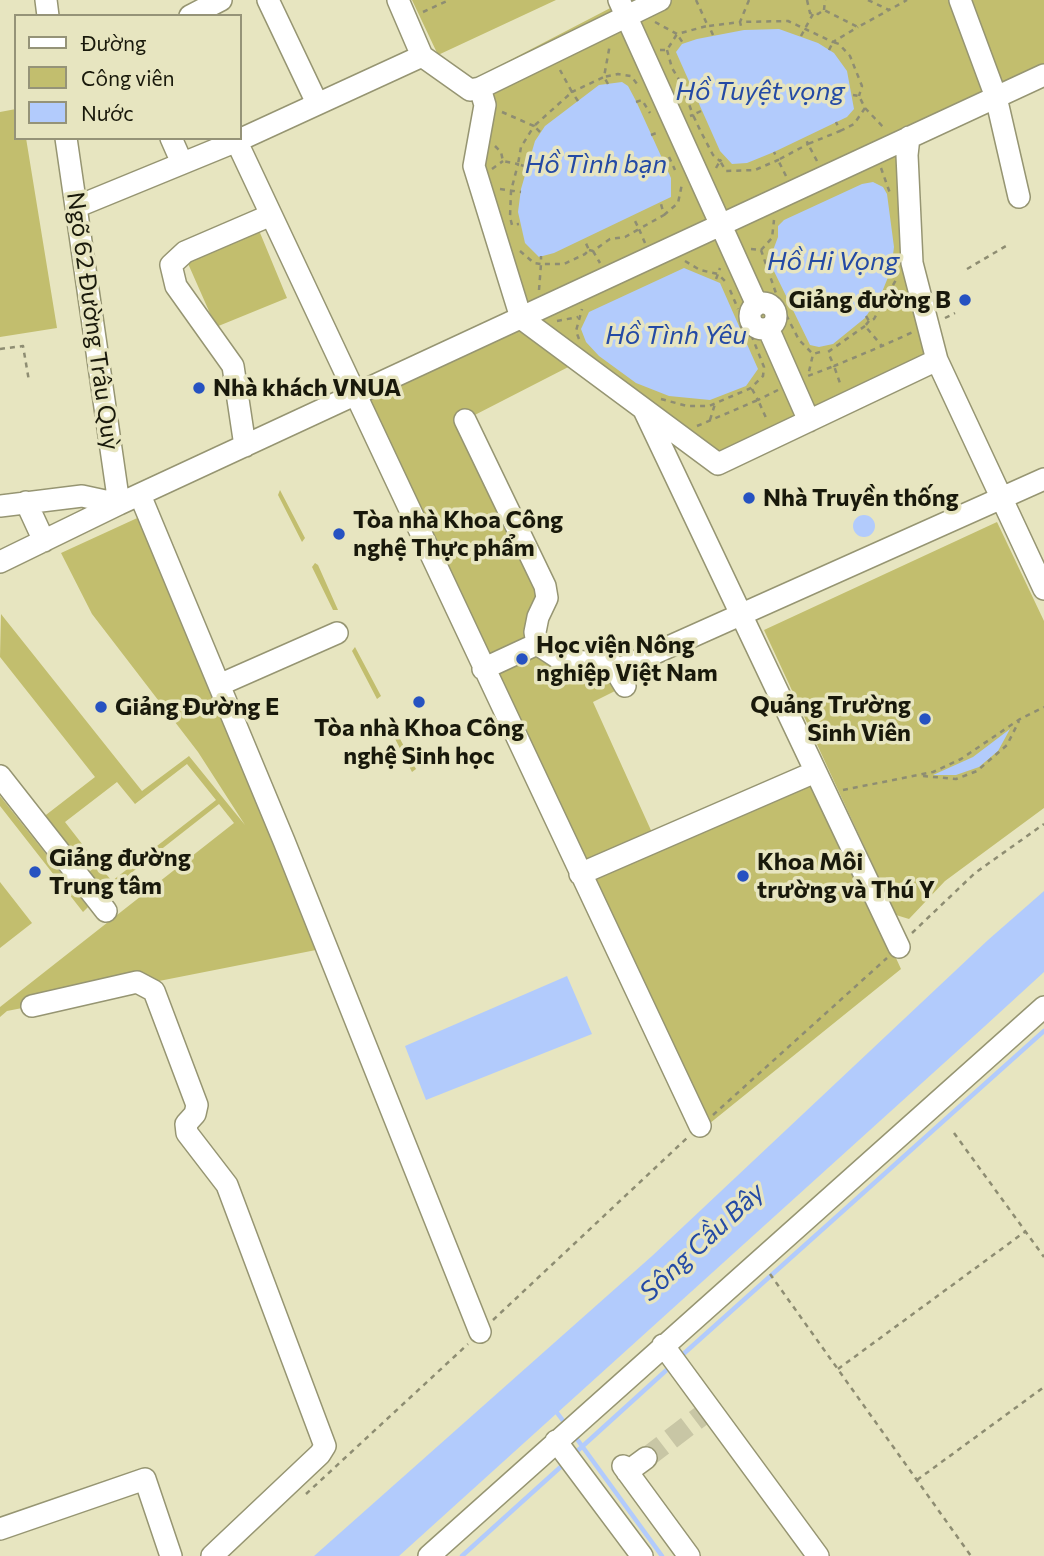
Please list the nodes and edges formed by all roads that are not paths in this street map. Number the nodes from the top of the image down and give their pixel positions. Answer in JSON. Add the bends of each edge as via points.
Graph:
{"nodes":[{"id":1,"x":221,"y":0,"type":"edge"},
{"id":2,"x":268,"y":0,"type":"edge"},
{"id":3,"x":660,"y":0,"type":"edge"},
{"id":4,"x":960,"y":0,"type":"edge"},
{"id":5,"x":407,"y":4,"type":"edge"},
{"id":6,"x":625,"y":13,"type":"edge"},
{"id":7,"x":194,"y":14,"type":"edge"},
{"id":8,"x":422,"y":56,"type":"junction"},
{"id":9,"x":1044,"y":75,"type":"edge"},
{"id":10,"x":996,"y":97,"type":"junction"},
{"id":11,"x":317,"y":103,"type":"junction"},
{"id":12,"x":491,"y":107,"type":"junction"},
{"id":13,"x":242,"y":137,"type":"edge"},
{"id":14,"x":900,"y":137,"type":"junction"},
{"id":15,"x":66,"y":140,"type":"edge"},
{"id":16,"x":172,"y":140,"type":"edge"},
{"id":17,"x":236,"y":140,"type":"edge"},
{"id":18,"x":182,"y":163,"type":"junction"},
{"id":19,"x":1019,"y":197,"type":"dead end"},
{"id":20,"x":76,"y":207,"type":"junction"},
{"id":21,"x":271,"y":215,"type":"junction"},
{"id":22,"x":721,"y":225,"type":"junction"},
{"id":23,"x":529,"y":314,"type":"junction"},
{"id":24,"x":937,"y":360,"type":"junction"},
{"id":25,"x":356,"y":396,"type":"junction"},
{"id":26,"x":644,"y":408,"type":"junction"},
{"id":27,"x":465,"y":420,"type":"dead end"},
{"id":28,"x":809,"y":421,"type":"junction"},
{"id":29,"x":245,"y":446,"type":"junction"},
{"id":30,"x":1044,"y":479,"type":"edge"},
{"id":31,"x":140,"y":495,"type":"junction"},
{"id":32,"x":1001,"y":497,"type":"junction"},
{"id":33,"x":26,"y":502,"type":"junction"},
{"id":34,"x":119,"y":504,"type":"junction"},
{"id":35,"x":0,"y":506,"type":"edge"},
{"id":36,"x":44,"y":541,"type":"junction"},
{"id":37,"x":0,"y":562,"type":"edge"},
{"id":38,"x":1044,"y":589,"type":"edge"},
{"id":39,"x":741,"y":614,"type":"junction"},
{"id":40,"x":337,"y":633,"type":"dead end"},
{"id":41,"x":537,"y":645,"type":"junction"},
{"id":42,"x":483,"y":669,"type":"junction"},
{"id":43,"x":219,"y":685,"type":"junction"},
{"id":44,"x":816,"y":772,"type":"junction"},
{"id":45,"x":0,"y":776,"type":"edge"},
{"id":46,"x":580,"y":874,"type":"junction"},
{"id":47,"x":106,"y":911,"type":"dead end"},
{"id":48,"x":899,"y":947,"type":"road end"},
{"id":49,"x":32,"y":1006,"type":"dead end"},
{"id":50,"x":1044,"y":1007,"type":"edge"},
{"id":51,"x":700,"y":1126,"type":"road end"},
{"id":52,"x":480,"y":1332,"type":"road end"},
{"id":53,"x":666,"y":1349,"type":"junction"},
{"id":54,"x":559,"y":1444,"type":"junction"},
{"id":55,"x":646,"y":1458,"type":"tunnel mouth"},
{"id":56,"x":0,"y":1529,"type":"edge"},
{"id":57,"x":171,"y":1556,"type":"edge"},
{"id":58,"x":212,"y":1556,"type":"edge"},
{"id":59,"x":429,"y":1556,"type":"edge"},
{"id":60,"x":642,"y":1556,"type":"edge"},
{"id":61,"x":689,"y":1556,"type":"edge"},
{"id":62,"x":818,"y":1556,"type":"edge"}],
"edges":[{"from":1,"to":7,"type":"street"},
{"from":2,"to":11,"type":"street"},
{"from":3,"to":6,"type":"street"},
{"from":4,"to":10,"type":"street"},
{"from":5,"to":8,"type":"street"},
{"from":6,"to":12,"type":"street","via":[[551,53]]},
{"from":6,"to":22,"type":"street"},
{"from":8,"to":11,"type":"street"},
{"from":8,"to":12,"type":"street"},
{"from":9,"to":10,"type":"street"},
{"from":10,"to":14,"type":"street"},
{"from":10,"to":19,"type":"street"},
{"from":11,"to":13,"type":"street"},
{"from":12,"to":23,"type":"street","via":[[474,166]]},
{"from":14,"to":22,"type":"street"},
{"from":14,"to":24,"type":"street","via":[[907,155],[912,264]]},
{"from":15,"to":20,"type":"street","name":"Ngõ 62 Đường Trâu Quỳ"},
{"from":16,"to":18,"type":"street"},
{"from":17,"to":18,"type":"street"},
{"from":17,"to":21,"type":"street"},
{"from":18,"to":20,"type":"street"},
{"from":20,"to":34,"type":"street","name":"Ngõ 62 Đường Trâu Quỳ"},
{"from":21,"to":25,"type":"street"},
{"from":21,"to":29,"type":"street","via":[[185,251],[171,265],[176,286],[233,366]]},
{"from":22,"to":23,"type":"street"},
{"from":22,"to":28,"type":"street","via":[[757,305],[750,312],[751,322],[768,328]]},
{"from":23,"to":25,"type":"street"},
{"from":23,"to":26,"type":"street"},
{"from":24,"to":28,"type":"street"},
{"from":24,"to":32,"type":"street"},
{"from":25,"to":29,"type":"street"},
{"from":25,"to":42,"type":"street"},
{"from":26,"to":28,"type":"street","via":[[718,464]]},
{"from":26,"to":39,"type":"street"},
{"from":27,"to":41,"type":"street","via":[[545,586],[547,598],[538,617]]},
{"from":29,"to":31,"type":"street"},
{"from":30,"to":32,"type":"street"},
{"from":31,"to":34,"type":"street"},
{"from":31,"to":43,"type":"street"},
{"from":32,"to":38,"type":"street"},
{"from":32,"to":39,"type":"street"},
{"from":33,"to":34,"type":"street","via":[[82,496]]},
{"from":33,"to":35,"type":"street"},
{"from":33,"to":36,"type":"street"},
{"from":34,"to":36,"type":"street"},
{"from":36,"to":37,"type":"street"},
{"from":39,"to":41,"type":"street","via":[[621,678],[611,663],[563,661]]},
{"from":39,"to":44,"type":"street"},
{"from":40,"to":43,"type":"street"},
{"from":41,"to":42,"type":"street"},
{"from":42,"to":46,"type":"street"},
{"from":43,"to":52,"type":"street"},
{"from":44,"to":46,"type":"street"},
{"from":44,"to":48,"type":"street"},
{"from":45,"to":47,"type":"street"},
{"from":46,"to":51,"type":"street"},
{"from":49,"to":58,"type":"street","via":[[137,982],[154,991],[197,1105],[186,1124],[187,1133],[227,1185],[325,1446]]},
{"from":50,"to":53,"type":"street"},
{"from":53,"to":54,"type":"street","via":[[592,1409]]},
{"from":53,"to":62,"type":"street"},
{"from":54,"to":59,"type":"street"},
{"from":54,"to":60,"type":"street"},
{"from":55,"to":61,"type":"street","via":[[625,1469]]},
{"from":56,"to":57,"type":"street","via":[[145,1479]]}]}
